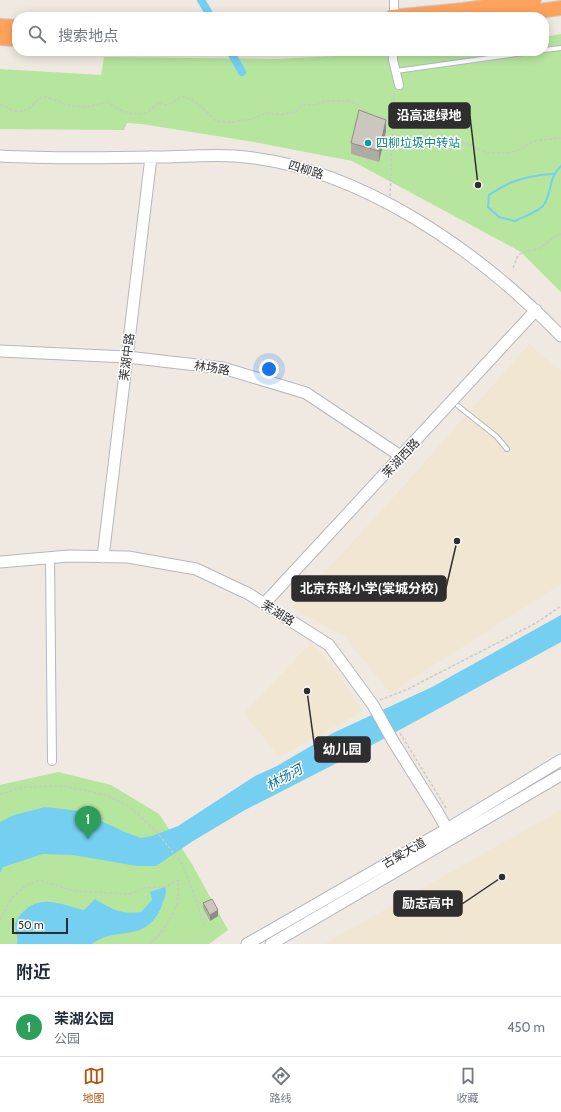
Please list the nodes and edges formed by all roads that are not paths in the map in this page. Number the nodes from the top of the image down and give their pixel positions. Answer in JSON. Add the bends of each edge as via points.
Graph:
{"nodes":[{"id":1,"x":394,"y":0,"type":"edge"},
{"id":2,"x":534,"y":0,"type":"edge"},
{"id":3,"x":561,"y":8,"type":"edge"},
{"id":4,"x":393,"y":12,"type":"edge"},
{"id":5,"x":443,"y":12,"type":"edge"},
{"id":6,"x":533,"y":12,"type":"edge"},
{"id":7,"x":0,"y":26,"type":"edge"},
{"id":8,"x":12,"y":27,"type":"edge"},
{"id":9,"x":0,"y":38,"type":"edge"},
{"id":10,"x":12,"y":39,"type":"edge"},
{"id":11,"x":561,"y":48,"type":"edge"},
{"id":12,"x":549,"y":49,"type":"edge"},
{"id":13,"x":393,"y":56,"type":"edge"},
{"id":14,"x":504,"y":56,"type":"edge"},
{"id":15,"x":394,"y":72,"type":"road end"},
{"id":16,"x":399,"y":85,"type":"dead end"},
{"id":17,"x":0,"y":156,"type":"edge"},
{"id":18,"x":151,"y":157,"type":"junction"},
{"id":19,"x":536,"y":310,"type":"junction"},
{"id":20,"x":561,"y":336,"type":"edge"},
{"id":21,"x":0,"y":351,"type":"edge"},
{"id":22,"x":127,"y":357,"type":"junction"},
{"id":23,"x":458,"y":406,"type":"dead end"},
{"id":24,"x":507,"y":449,"type":"dead end"},
{"id":25,"x":402,"y":456,"type":"junction"},
{"id":26,"x":50,"y":557,"type":"junction"},
{"id":27,"x":104,"y":557,"type":"junction"},
{"id":28,"x":0,"y":562,"type":"edge"},
{"id":29,"x":264,"y":604,"type":"junction"},
{"id":30,"x":561,"y":760,"type":"edge"},
{"id":31,"x":52,"y":762,"type":"dead end"},
{"id":32,"x":561,"y":775,"type":"edge"},
{"id":33,"x":450,"y":834,"type":"junction"},
{"id":34,"x":247,"y":944,"type":"edge"},
{"id":35,"x":271,"y":944,"type":"edge"}],
"edges":[{"from":1,"to":4,"type":"street"},
{"from":2,"to":5,"type":"highway"},
{"from":3,"to":6,"type":"highway"},
{"from":7,"to":8,"type":"highway"},
{"from":9,"to":10,"type":"highway"},
{"from":11,"to":12,"type":"lane"},
{"from":13,"to":16,"type":"street"},
{"from":14,"to":15,"type":"lane"},
{"from":17,"to":18,"type":"street","name":"四柳路"},
{"from":18,"to":19,"type":"street","name":"四柳路","via":[[234,156],[278,162],[335,178],[389,204],[456,245]]},
{"from":18,"to":22,"type":"street","name":"茉湖中路"},
{"from":19,"to":20,"type":"street","name":"四柳路"},
{"from":19,"to":25,"type":"street","name":"茉湖西路"},
{"from":21,"to":22,"type":"street","name":"林场路"},
{"from":22,"to":25,"type":"street","name":"林场路","via":[[224,368],[306,393]]},
{"from":22,"to":27,"type":"street","name":"茉湖中路"},
{"from":23,"to":24,"type":"lane","via":[[496,436]]},
{"from":25,"to":29,"type":"street","name":"茉湖西路"},
{"from":26,"to":27,"type":"street","name":"茉湖路"},
{"from":26,"to":28,"type":"street","name":"茉湖路"},
{"from":26,"to":31,"type":"street"},
{"from":27,"to":29,"type":"street","name":"茉湖路","via":[[128,557],[196,569],[249,594]]},
{"from":29,"to":33,"type":"street","name":"茉湖路","via":[[329,645],[376,703],[393,741]]},
{"from":30,"to":33,"type":"street","name":"古棠大道"},
{"from":32,"to":33,"type":"street","name":"古棠大道"},
{"from":33,"to":34,"type":"street","name":"古棠大道"},
{"from":33,"to":35,"type":"street","name":"古棠大道"}]}
